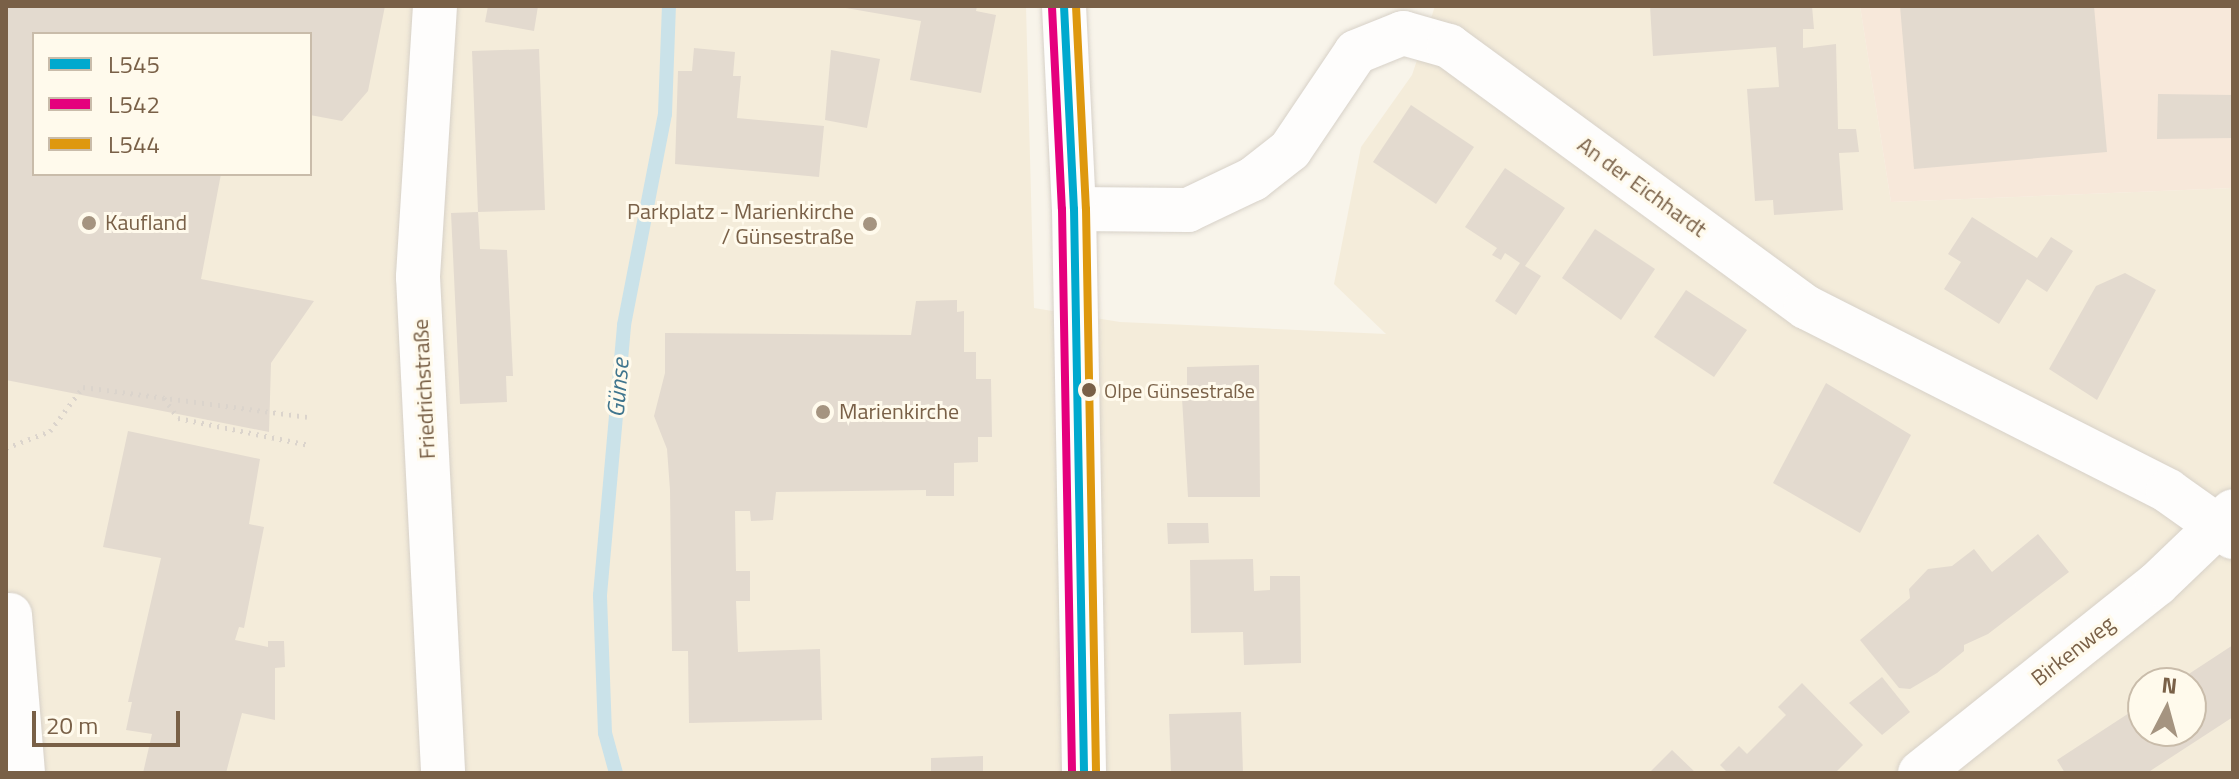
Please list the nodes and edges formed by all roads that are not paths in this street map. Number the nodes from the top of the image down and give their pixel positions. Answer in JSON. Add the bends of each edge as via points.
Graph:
{"nodes":[{"id":1,"x":435,"y":6,"type":"edge"},
{"id":2,"x":1064,"y":6,"type":"edge"},
{"id":3,"x":1074,"y":209,"type":"junction"},
{"id":4,"x":2229,"y":525,"type":"edge"},
{"id":5,"x":10,"y":615,"type":"dead end"},
{"id":6,"x":23,"y":773,"type":"edge"},
{"id":7,"x":443,"y":773,"type":"edge"},
{"id":8,"x":1084,"y":773,"type":"edge"},
{"id":9,"x":1920,"y":773,"type":"edge"}],
"edges":[{"from":1,"to":7,"type":"street","name":"Friedrichstraße","via":[[418,277]]},
{"from":2,"to":3,"type":"street"},
{"from":3,"to":4,"type":"street","name":"An der Eichhardt","via":[[1188,210],[1253,179],[1290,150],[1356,52],[1403,33],[1414,36],[1449,46],[1806,307]]},
{"from":3,"to":8,"type":"street"},
{"from":4,"to":9,"type":"street","name":"Birkenweg"},
{"from":5,"to":6,"type":"street"}]}
